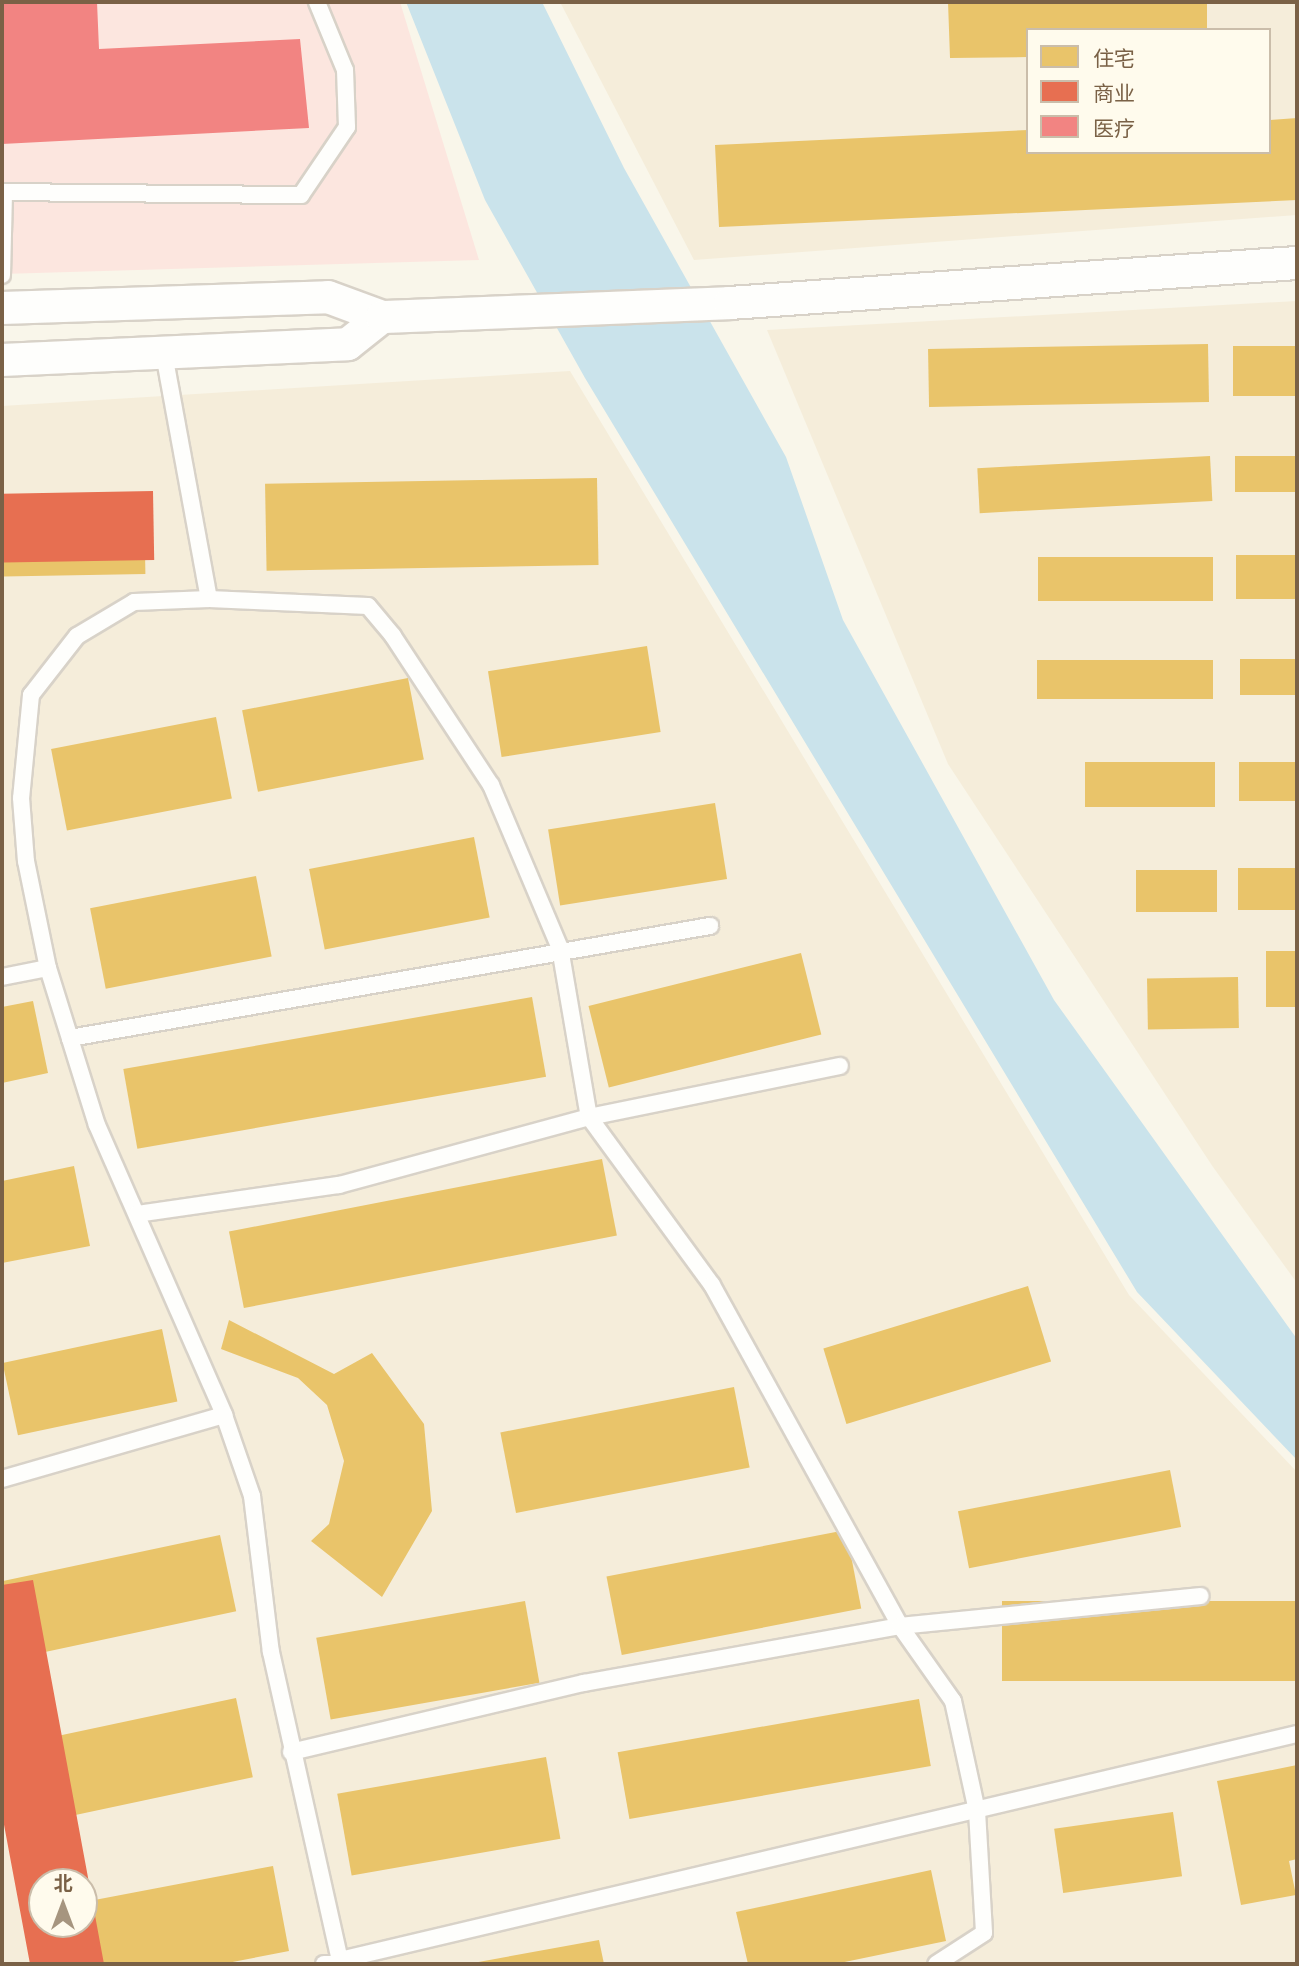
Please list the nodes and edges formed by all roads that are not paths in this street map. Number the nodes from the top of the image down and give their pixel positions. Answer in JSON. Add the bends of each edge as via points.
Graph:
{"nodes":[{"id":1,"x":317,"y":2,"type":"edge"},
{"id":2,"x":3,"y":192,"type":"edge"},
{"id":3,"x":1297,"y":263,"type":"edge"},
{"id":4,"x":2,"y":275,"type":"edge"},
{"id":5,"x":2,"y":308,"type":"edge"},
{"id":6,"x":382,"y":317,"type":"junction"},
{"id":7,"x":164,"y":354,"type":"junction"},
{"id":8,"x":2,"y":360,"type":"edge"},
{"id":9,"x":209,"y":599,"type":"junction"},
{"id":10,"x":710,"y":926,"type":"dead end"},
{"id":11,"x":560,"y":948,"type":"junction"},
{"id":12,"x":48,"y":968,"type":"junction"},
{"id":13,"x":2,"y":977,"type":"edge"},
{"id":14,"x":70,"y":1038,"type":"junction"},
{"id":15,"x":840,"y":1066,"type":"dead end"},
{"id":16,"x":589,"y":1117,"type":"junction"},
{"id":17,"x":137,"y":1214,"type":"junction"},
{"id":18,"x":225,"y":1415,"type":"junction"},
{"id":19,"x":2,"y":1479,"type":"edge"},
{"id":20,"x":1201,"y":1596,"type":"dead end"},
{"id":21,"x":900,"y":1626,"type":"junction"},
{"id":22,"x":1297,"y":1734,"type":"edge"},
{"id":23,"x":291,"y":1752,"type":"junction"},
{"id":24,"x":977,"y":1811,"type":"junction"},
{"id":25,"x":336,"y":1963,"type":"edge"},
{"id":26,"x":936,"y":1964,"type":"edge"}],
"edges":[{"from":1,"to":2,"type":"lane","via":[[345,70],[347,127],[301,195]]},
{"from":2,"to":4,"type":"lane"},
{"from":3,"to":6,"type":"street","via":[[579,312]]},
{"from":5,"to":6,"type":"street","via":[[328,297]]},
{"from":6,"to":7,"type":"street","via":[[348,344]]},
{"from":7,"to":8,"type":"street"},
{"from":7,"to":9,"type":"lane"},
{"from":9,"to":11,"type":"lane","via":[[368,606],[491,785]]},
{"from":9,"to":12,"type":"lane","via":[[134,602],[77,636],[31,695],[21,798],[26,861]]},
{"from":10,"to":11,"type":"lane"},
{"from":11,"to":14,"type":"lane"},
{"from":11,"to":16,"type":"lane"},
{"from":12,"to":13,"type":"lane"},
{"from":12,"to":14,"type":"lane"},
{"from":14,"to":17,"type":"lane","via":[[97,1125]]},
{"from":15,"to":16,"type":"lane"},
{"from":16,"to":17,"type":"lane","via":[[339,1185]]},
{"from":16,"to":21,"type":"lane","via":[[712,1285]]},
{"from":17,"to":18,"type":"lane"},
{"from":18,"to":19,"type":"lane"},
{"from":18,"to":23,"type":"lane","via":[[251,1496]]},
{"from":20,"to":21,"type":"lane"},
{"from":21,"to":23,"type":"lane","via":[[584,1683]]},
{"from":21,"to":24,"type":"lane","via":[[953,1701]]},
{"from":22,"to":24,"type":"lane"},
{"from":23,"to":25,"type":"lane"},
{"from":24,"to":25,"type":"lane"},
{"from":24,"to":26,"type":"lane","via":[[984,1933]]}]}
